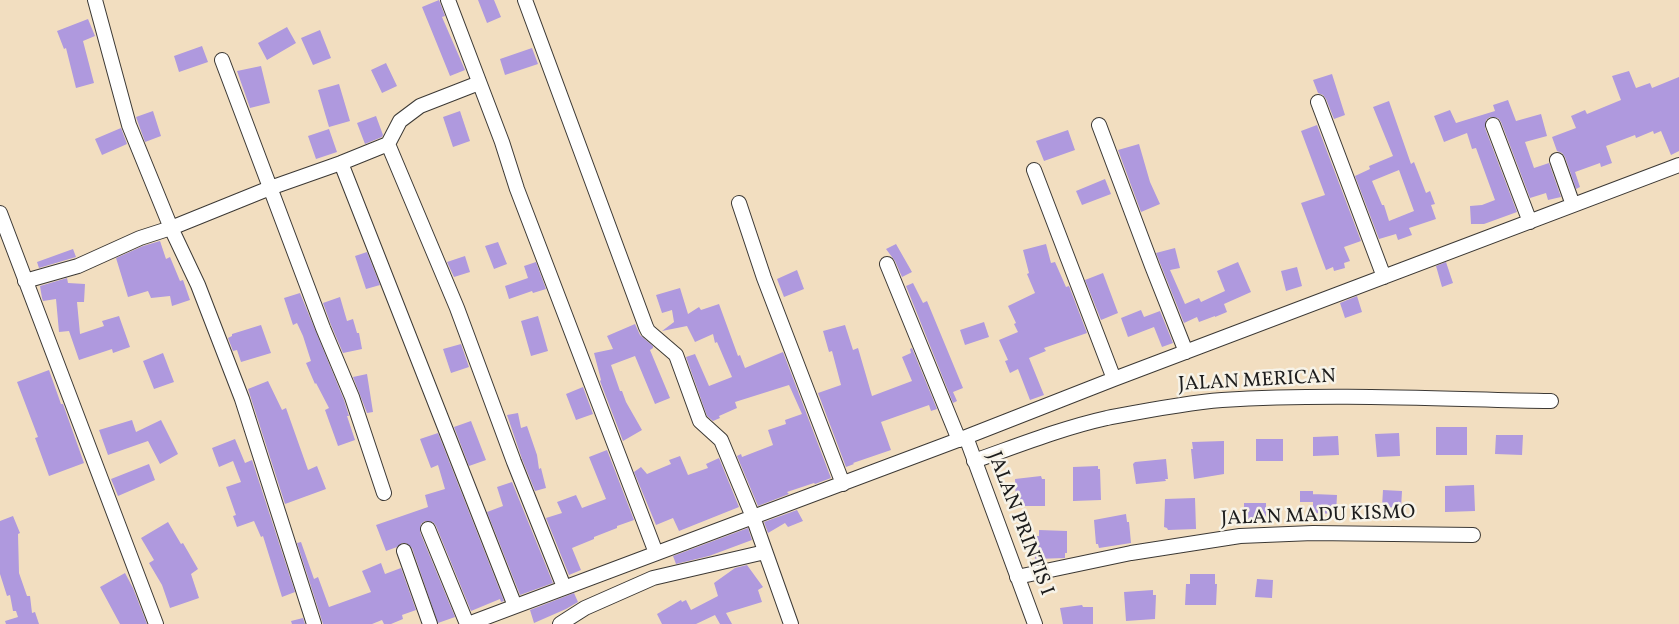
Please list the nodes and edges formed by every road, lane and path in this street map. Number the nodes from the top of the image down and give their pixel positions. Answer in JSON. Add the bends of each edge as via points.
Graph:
{"nodes":[{"id":1,"x":95,"y":0,"type":"edge"},
{"id":2,"x":448,"y":0,"type":"edge"},
{"id":3,"x":525,"y":0,"type":"edge"},
{"id":4,"x":222,"y":60,"type":"dead end"},
{"id":5,"x":479,"y":82,"type":"junction"},
{"id":6,"x":1318,"y":102,"type":"dead end"},
{"id":7,"x":1099,"y":125,"type":"dead end"},
{"id":8,"x":1493,"y":125,"type":"dead end"},
{"id":9,"x":388,"y":144,"type":"junction"},
{"id":10,"x":1557,"y":160,"type":"dead end"},
{"id":11,"x":341,"y":163,"type":"junction"},
{"id":12,"x":1679,"y":166,"type":"edge"},
{"id":13,"x":1034,"y":170,"type":"dead end"},
{"id":14,"x":270,"y":188,"type":"junction"},
{"id":15,"x":739,"y":203,"type":"dead end"},
{"id":16,"x":1574,"y":205,"type":"junction"},
{"id":17,"x":0,"y":213,"type":"edge"},
{"id":18,"x":1530,"y":222,"type":"junction"},
{"id":19,"x":171,"y":228,"type":"junction"},
{"id":20,"x":887,"y":264,"type":"dead end"},
{"id":21,"x":1384,"y":277,"type":"junction"},
{"id":22,"x":25,"y":282,"type":"junction"},
{"id":23,"x":1186,"y":352,"type":"junction"},
{"id":24,"x":1114,"y":379,"type":"junction"},
{"id":25,"x":1550,"y":401,"type":"dead end"},
{"id":26,"x":962,"y":439,"type":"junction"},
{"id":27,"x":974,"y":461,"type":"junction"},
{"id":28,"x":843,"y":484,"type":"junction"},
{"id":29,"x":384,"y":492,"type":"dead end"},
{"id":30,"x":753,"y":517,"type":"junction"},
{"id":31,"x":428,"y":529,"type":"dead end"},
{"id":32,"x":1473,"y":534,"type":"dead end"},
{"id":33,"x":404,"y":550,"type":"dead end"},
{"id":34,"x":765,"y":552,"type":"junction"},
{"id":35,"x":656,"y":554,"type":"junction"},
{"id":36,"x":1017,"y":576,"type":"junction"},
{"id":37,"x":564,"y":587,"type":"junction"},
{"id":38,"x":515,"y":606,"type":"junction"},
{"id":39,"x":156,"y":624,"type":"edge"},
{"id":40,"x":314,"y":624,"type":"edge"},
{"id":41,"x":430,"y":624,"type":"edge"},
{"id":42,"x":467,"y":624,"type":"edge"},
{"id":43,"x":560,"y":624,"type":"edge"},
{"id":44,"x":791,"y":624,"type":"edge"},
{"id":45,"x":1035,"y":624,"type":"edge"}],
"edges":[{"from":1,"to":19,"type":"street","via":[[129,125]]},
{"from":2,"to":5,"type":"street"},
{"from":3,"to":30,"type":"street","via":[[647,329],[676,355],[699,418],[720,438]]},
{"from":4,"to":14,"type":"street"},
{"from":5,"to":9,"type":"street","via":[[420,106],[400,121]]},
{"from":5,"to":35,"type":"street"},
{"from":6,"to":21,"type":"street"},
{"from":7,"to":23,"type":"street"},
{"from":8,"to":18,"type":"street"},
{"from":9,"to":11,"type":"street"},
{"from":9,"to":37,"type":"street","via":[[457,308]]},
{"from":10,"to":16,"type":"street"},
{"from":11,"to":14,"type":"street"},
{"from":11,"to":38,"type":"street"},
{"from":12,"to":16,"type":"street"},
{"from":13,"to":24,"type":"street"},
{"from":14,"to":19,"type":"street"},
{"from":14,"to":29,"type":"street","via":[[352,398]]},
{"from":15,"to":28,"type":"street","via":[[764,278]]},
{"from":16,"to":18,"type":"street"},
{"from":17,"to":22,"type":"street"},
{"from":18,"to":21,"type":"street"},
{"from":19,"to":22,"type":"street","via":[[78,266]]},
{"from":19,"to":40,"type":"street","via":[[198,285],[242,399]]},
{"from":20,"to":26,"type":"street","name":"JALAN PRINTIS I"},
{"from":21,"to":23,"type":"street"},
{"from":22,"to":39,"type":"street"},
{"from":23,"to":24,"type":"street"},
{"from":24,"to":26,"type":"street"},
{"from":25,"to":27,"type":"street","name":"JALAN MERICAN","via":[[1322,397],[1221,400],[1104,419]]},
{"from":26,"to":27,"type":"street","name":"JALAN PRINTIS I"},
{"from":26,"to":28,"type":"street"},
{"from":27,"to":36,"type":"street","name":"JALAN PRINTIS I"},
{"from":28,"to":30,"type":"street"},
{"from":30,"to":34,"type":"street"},
{"from":30,"to":35,"type":"street"},
{"from":31,"to":42,"type":"street"},
{"from":32,"to":36,"type":"street","name":"JALAN MADU KISMO","via":[[1240,536]]},
{"from":33,"to":41,"type":"street"},
{"from":34,"to":43,"type":"street","via":[[653,578],[584,608]]},
{"from":34,"to":44,"type":"street"},
{"from":35,"to":37,"type":"street"},
{"from":36,"to":45,"type":"street","name":"JALAN PRINTIS I"},
{"from":37,"to":38,"type":"street"},
{"from":38,"to":42,"type":"street"}]}
